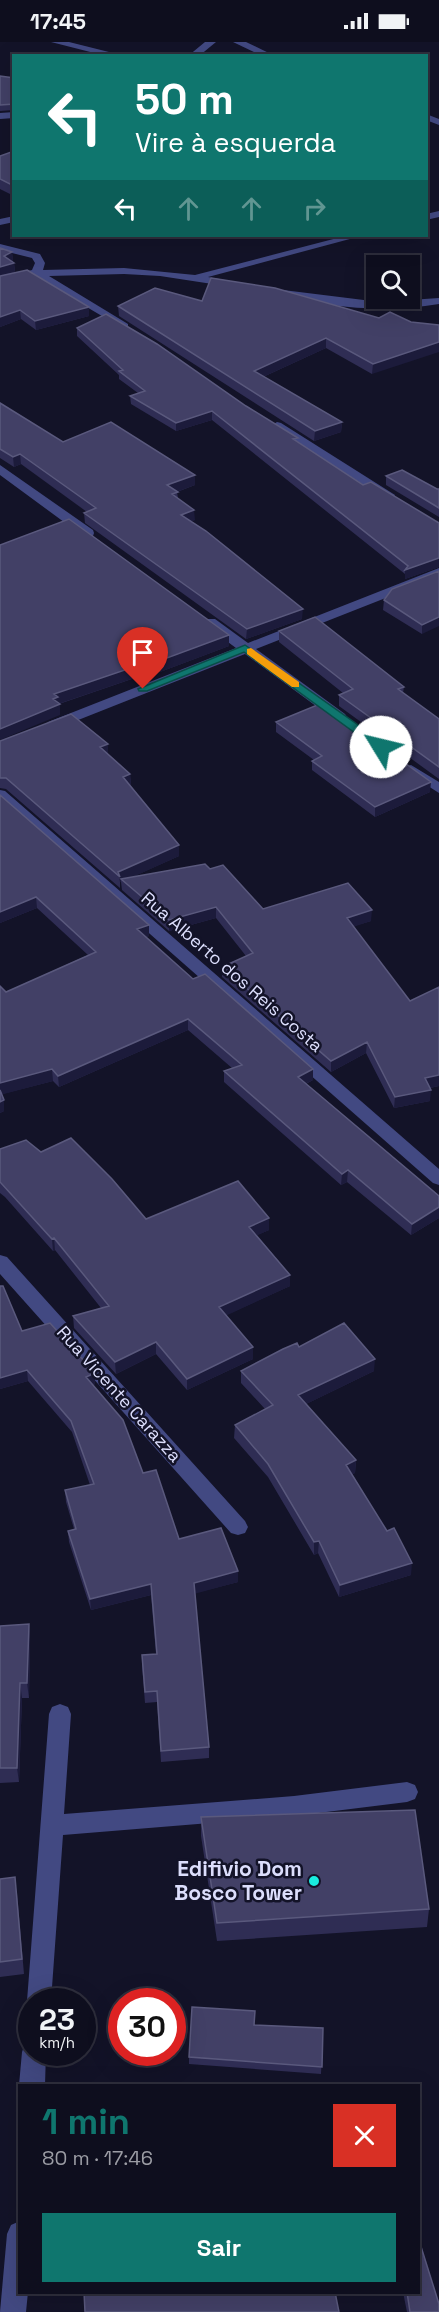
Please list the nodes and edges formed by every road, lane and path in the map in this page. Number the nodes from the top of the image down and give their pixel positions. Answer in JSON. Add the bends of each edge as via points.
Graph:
{"nodes":[{"id":1,"x":56,"y":42,"type":"edge"},
{"id":2,"x":211,"y":42,"type":"edge"},
{"id":3,"x":238,"y":42,"type":"edge"},
{"id":4,"x":112,"y":54,"type":"edge"},
{"id":5,"x":195,"y":54,"type":"edge"},
{"id":6,"x":267,"y":54,"type":"edge"},
{"id":7,"x":352,"y":237,"type":"edge"},
{"id":8,"x":0,"y":247,"type":"edge"},
{"id":9,"x":36,"y":273,"type":"junction"},
{"id":10,"x":193,"y":278,"type":"junction"},
{"id":11,"x":0,"y":281,"type":"edge"},
{"id":12,"x":239,"y":286,"type":"edge"},
{"id":13,"x":274,"y":291,"type":"edge"},
{"id":14,"x":439,"y":301,"type":"edge"},
{"id":15,"x":133,"y":331,"type":"edge"},
{"id":16,"x":271,"y":422,"type":"edge"},
{"id":17,"x":0,"y":469,"type":"edge"},
{"id":18,"x":399,"y":502,"type":"edge"},
{"id":19,"x":104,"y":544,"type":"edge"},
{"id":20,"x":439,"y":572,"type":"edge"},
{"id":21,"x":198,"y":613,"type":"edge"},
{"id":22,"x":245,"y":648,"type":"junction"},
{"id":23,"x":352,"y":725,"type":"edge"},
{"id":24,"x":43,"y":729,"type":"edge"},
{"id":25,"x":400,"y":761,"type":"edge"},
{"id":26,"x":439,"y":789,"type":"edge"},
{"id":27,"x":0,"y":794,"type":"edge"},
{"id":28,"x":439,"y":1179,"type":"edge"},
{"id":29,"x":0,"y":1262,"type":"edge"},
{"id":30,"x":238,"y":1527,"type":"dead end"},
{"id":31,"x":60,"y":1714,"type":"dead end"},
{"id":32,"x":407,"y":1792,"type":"dead end"},
{"id":33,"x":53,"y":1825,"type":"junction"},
{"id":34,"x":40,"y":1988,"type":"edge"},
{"id":35,"x":33,"y":2066,"type":"edge"},
{"id":36,"x":32,"y":2084,"type":"edge"},
{"id":37,"x":18,"y":2256,"type":"edge"},
{"id":38,"x":13,"y":2312,"type":"edge"}],
"edges":[{"from":1,"to":4,"type":"street"},
{"from":2,"to":5,"type":"street"},
{"from":3,"to":6,"type":"street"},
{"from":7,"to":10,"type":"street"},
{"from":8,"to":9,"type":"street","via":[[36,256]]},
{"from":9,"to":10,"type":"street","via":[[124,271]]},
{"from":9,"to":11,"type":"street"},
{"from":9,"to":15,"type":"street"},
{"from":10,"to":12,"type":"street"},
{"from":13,"to":14,"type":"street","via":[[370,305]]},
{"from":16,"to":18,"type":"street"},
{"from":17,"to":19,"type":"street"},
{"from":20,"to":22,"type":"street"},
{"from":21,"to":22,"type":"street"},
{"from":22,"to":23,"type":"street"},
{"from":22,"to":24,"type":"street"},
{"from":25,"to":26,"type":"street"},
{"from":27,"to":28,"type":"street","name":"Rua Alberto dos Reis Costa"},
{"from":29,"to":30,"type":"street","name":"Rua Vicente Carazza"},
{"from":31,"to":33,"type":"street"},
{"from":32,"to":33,"type":"street","via":[[294,1806]]},
{"from":33,"to":34,"type":"street"},
{"from":35,"to":36,"type":"street"},
{"from":37,"to":38,"type":"street"}]}
